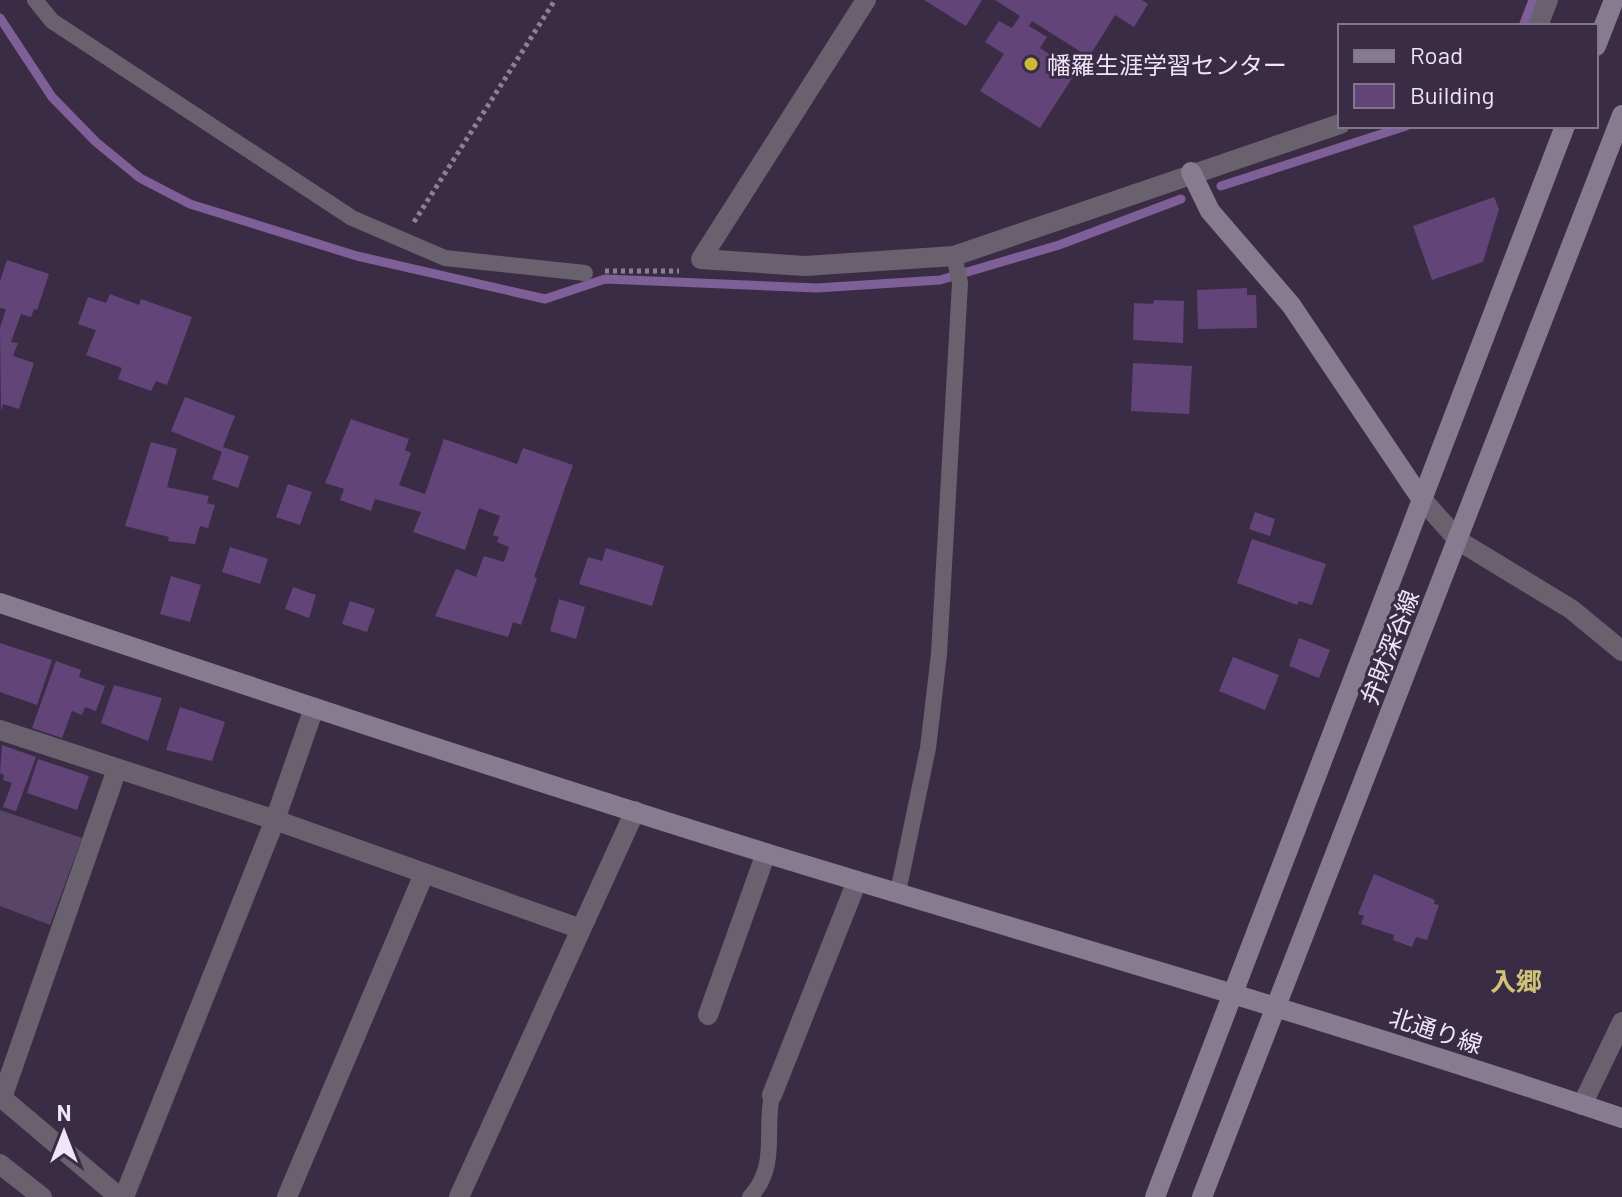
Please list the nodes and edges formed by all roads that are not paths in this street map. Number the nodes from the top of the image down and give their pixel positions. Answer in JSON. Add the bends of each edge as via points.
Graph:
{"nodes":[{"id":1,"x":35,"y":0,"type":"edge"},
{"id":2,"x":866,"y":0,"type":"edge"},
{"id":3,"x":1548,"y":0,"type":"edge"},
{"id":4,"x":1614,"y":0,"type":"edge"},
{"id":5,"x":1539,"y":24,"type":"edge"},
{"id":6,"x":1598,"y":41,"type":"edge"},
{"id":7,"x":1622,"y":115,"type":"edge"},
{"id":8,"x":1338,"y":125,"type":"edge"},
{"id":9,"x":1564,"y":128,"type":"edge"},
{"id":10,"x":1191,"y":172,"type":"junction"},
{"id":11,"x":957,"y":269,"type":"junction"},
{"id":12,"x":585,"y":273,"type":"road end"},
{"id":13,"x":1420,"y":497,"type":"junction"},
{"id":14,"x":1459,"y":541,"type":"junction"},
{"id":15,"x":0,"y":603,"type":"edge"},
{"id":16,"x":1622,"y":651,"type":"edge"},
{"id":17,"x":314,"y":708,"type":"junction"},
{"id":18,"x":0,"y":730,"type":"edge"},
{"id":19,"x":117,"y":769,"type":"junction"},
{"id":20,"x":635,"y":811,"type":"junction"},
{"id":21,"x":275,"y":820,"type":"junction"},
{"id":22,"x":766,"y":853,"type":"junction"},
{"id":23,"x":424,"y":874,"type":"junction"},
{"id":24,"x":857,"y":881,"type":"junction"},
{"id":25,"x":898,"y":892,"type":"junction"},
{"id":26,"x":581,"y":929,"type":"junction"},
{"id":27,"x":1235,"y":992,"type":"junction"},
{"id":28,"x":1277,"y":1006,"type":"junction"},
{"id":29,"x":708,"y":1015,"type":"dead end"},
{"id":30,"x":1622,"y":1022,"type":"edge"},
{"id":31,"x":772,"y":1095,"type":"joint"},
{"id":32,"x":1582,"y":1105,"type":"junction"},
{"id":33,"x":1622,"y":1118,"type":"edge"},
{"id":34,"x":0,"y":1164,"type":"edge"},
{"id":35,"x":42,"y":1197,"type":"edge"},
{"id":36,"x":122,"y":1197,"type":"edge"},
{"id":37,"x":287,"y":1197,"type":"edge"},
{"id":38,"x":459,"y":1197,"type":"edge"},
{"id":39,"x":750,"y":1197,"type":"edge"},
{"id":40,"x":1155,"y":1197,"type":"edge"},
{"id":41,"x":1202,"y":1197,"type":"edge"}],
"edges":[{"from":1,"to":12,"type":"lane","via":[[52,21],[339,209],[445,258]]},
{"from":2,"to":11,"type":"street","via":[[701,259]]},
{"from":3,"to":5,"type":"street"},
{"from":4,"to":6,"type":"main road"},
{"from":7,"to":14,"type":"main road","name":"弁財深谷線"},
{"from":8,"to":10,"type":"street"},
{"from":9,"to":13,"type":"main road","name":"弁財深谷線"},
{"from":10,"to":11,"type":"street"},
{"from":10,"to":13,"type":"main road","via":[[1210,211],[1291,305]]},
{"from":11,"to":25,"type":"lane","via":[[939,654],[928,748]]},
{"from":13,"to":14,"type":"street"},
{"from":13,"to":27,"type":"main road","name":"弁財深谷線"},
{"from":14,"to":16,"type":"street","via":[[1571,609]]},
{"from":14,"to":28,"type":"main road","name":"弁財深谷線"},
{"from":15,"to":17,"type":"main road","name":"北通り線"},
{"from":17,"to":20,"type":"main road","name":"北通り線"},
{"from":17,"to":21,"type":"street"},
{"from":18,"to":19,"type":"street"},
{"from":19,"to":21,"type":"street"},
{"from":19,"to":36,"type":"street","via":[[2,1098]]},
{"from":20,"to":22,"type":"main road","name":"北通り線"},
{"from":20,"to":26,"type":"street"},
{"from":21,"to":23,"type":"street"},
{"from":21,"to":36,"type":"street"},
{"from":22,"to":24,"type":"main road","name":"北通り線"},
{"from":22,"to":29,"type":"street"},
{"from":23,"to":26,"type":"street"},
{"from":23,"to":37,"type":"street"},
{"from":24,"to":25,"type":"main road","name":"北通り線"},
{"from":24,"to":31,"type":"street"},
{"from":25,"to":27,"type":"main road","name":"北通り線"},
{"from":26,"to":38,"type":"street"},
{"from":27,"to":28,"type":"main road","name":"北通り線"},
{"from":27,"to":40,"type":"main road","name":"弁財深谷線"},
{"from":28,"to":32,"type":"main road","name":"北通り線"},
{"from":28,"to":41,"type":"main road","name":"弁財深谷線"},
{"from":30,"to":32,"type":"street"},
{"from":31,"to":39,"type":"lane","via":[[771,1153]]},
{"from":32,"to":33,"type":"main road","name":"北通り線"},
{"from":34,"to":35,"type":"street"}]}
